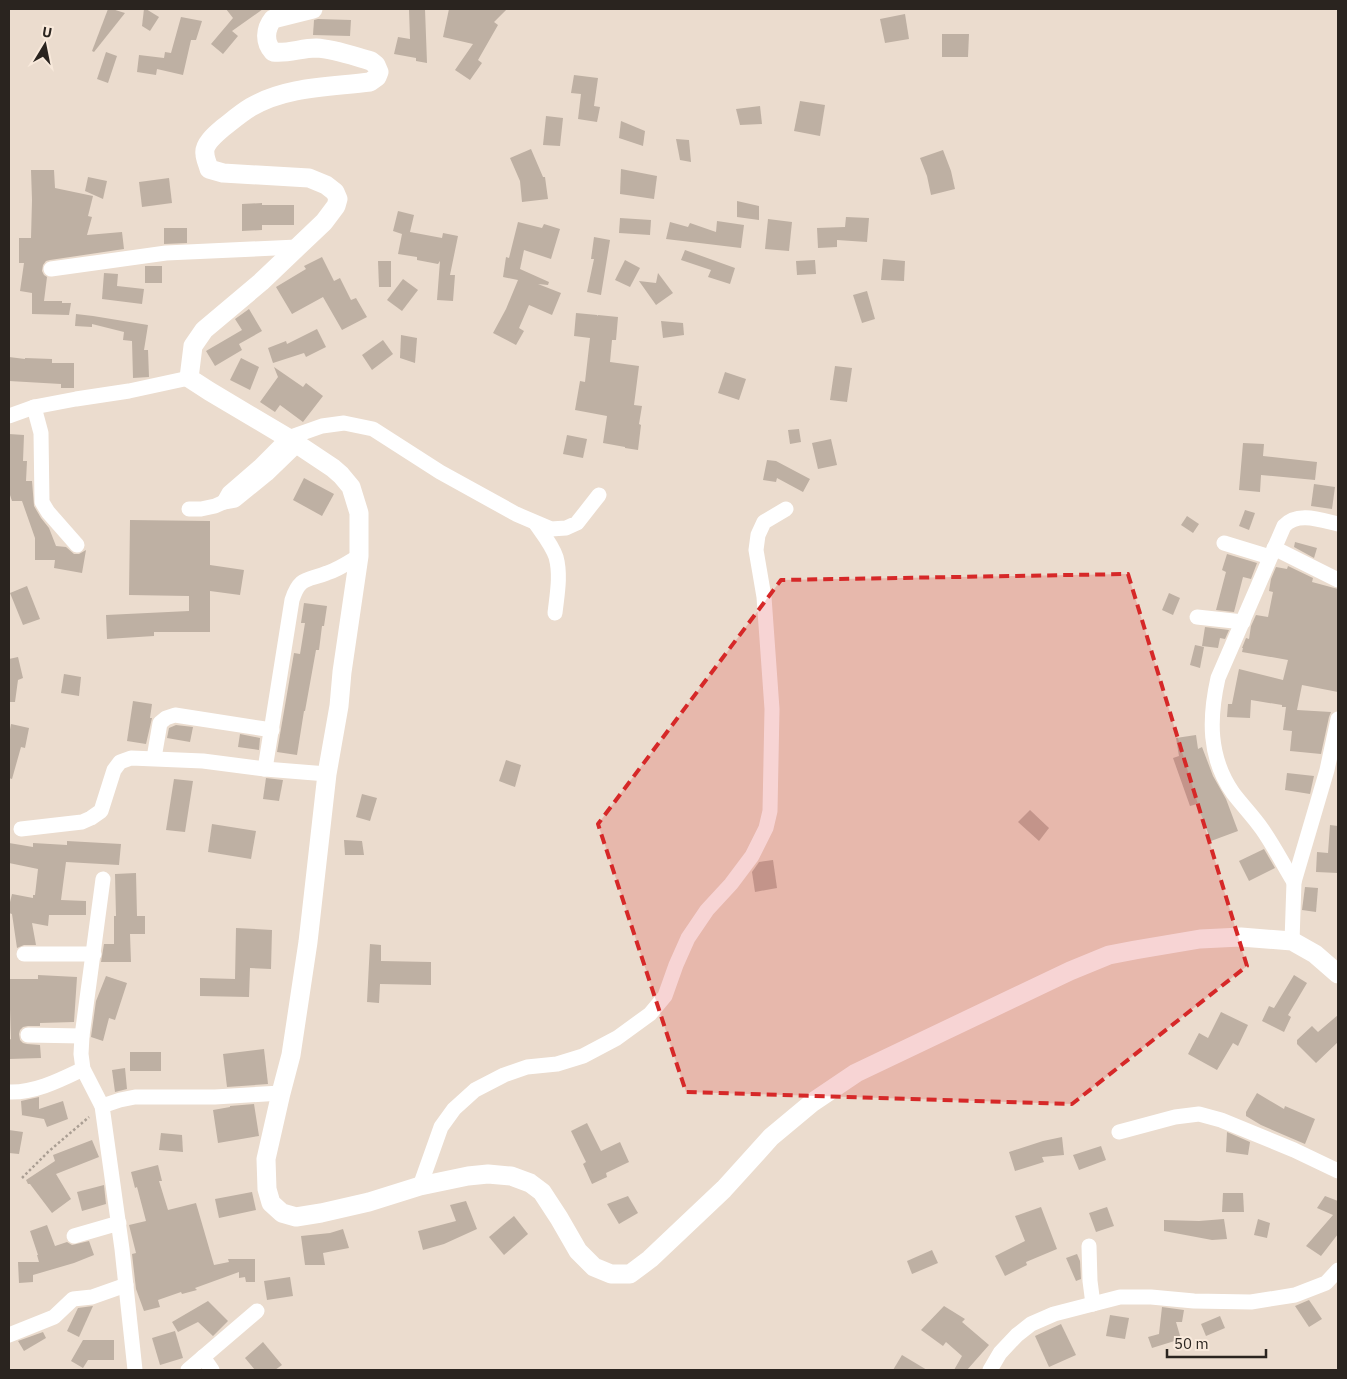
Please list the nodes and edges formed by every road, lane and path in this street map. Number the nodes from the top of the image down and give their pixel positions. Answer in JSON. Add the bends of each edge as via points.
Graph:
{"nodes":[{"id":1,"x":313,"y":9,"type":"edge"},
{"id":2,"x":297,"y":247,"type":"junction"},
{"id":3,"x":51,"y":269,"type":"dead end"},
{"id":4,"x":189,"y":378,"type":"junction"},
{"id":5,"x":34,"y":407,"type":"junction"},
{"id":6,"x":9,"y":416,"type":"edge"},
{"id":7,"x":295,"y":439,"type":"junction"},
{"id":8,"x":599,"y":495,"type":"dead end"},
{"id":9,"x":189,"y":509,"type":"dead end"},
{"id":10,"x":786,"y":509,"type":"dead end"},
{"id":11,"x":536,"y":524,"type":"junction"},
{"id":12,"x":1338,"y":524,"type":"edge"},
{"id":13,"x":1224,"y":544,"type":"dead end"},
{"id":14,"x":77,"y":545,"type":"dead end"},
{"id":15,"x":1272,"y":553,"type":"junction"},
{"id":16,"x":359,"y":556,"type":"junction"},
{"id":17,"x":1338,"y":580,"type":"edge"},
{"id":18,"x":555,"y":613,"type":"dead end"},
{"id":19,"x":1198,"y":617,"type":"dead end"},
{"id":20,"x":1243,"y":622,"type":"junction"},
{"id":21,"x":1338,"y":719,"type":"edge"},
{"id":22,"x":272,"y":730,"type":"junction"},
{"id":23,"x":154,"y":758,"type":"junction"},
{"id":24,"x":266,"y":769,"type":"junction"},
{"id":25,"x":327,"y":774,"type":"junction"},
{"id":26,"x":22,"y":830,"type":"dead end"},
{"id":27,"x":103,"y":879,"type":"dead end"},
{"id":28,"x":1294,"y":882,"type":"junction"},
{"id":29,"x":1292,"y":941,"type":"junction"},
{"id":30,"x":24,"y":954,"type":"dead end"},
{"id":31,"x":94,"y":954,"type":"junction"},
{"id":32,"x":1338,"y":974,"type":"edge"},
{"id":33,"x":28,"y":1035,"type":"dead end"},
{"id":34,"x":82,"y":1036,"type":"junction"},
{"id":35,"x":83,"y":1069,"type":"junction"},
{"id":36,"x":9,"y":1092,"type":"edge"},
{"id":37,"x":281,"y":1093,"type":"junction"},
{"id":38,"x":102,"y":1106,"type":"junction"},
{"id":39,"x":1119,"y":1132,"type":"dead end"},
{"id":40,"x":1338,"y":1170,"type":"edge"},
{"id":41,"x":22,"y":1178,"type":"dead end"},
{"id":42,"x":420,"y":1186,"type":"junction"},
{"id":43,"x":119,"y":1224,"type":"junction"},
{"id":44,"x":74,"y":1236,"type":"dead end"},
{"id":45,"x":1090,"y":1246,"type":"dead end"},
{"id":46,"x":1338,"y":1270,"type":"edge"},
{"id":47,"x":126,"y":1285,"type":"junction"},
{"id":48,"x":1092,"y":1304,"type":"junction"},
{"id":49,"x":257,"y":1311,"type":"dead end"},
{"id":50,"x":9,"y":1335,"type":"edge"},
{"id":51,"x":204,"y":1356,"type":"junction"},
{"id":52,"x":135,"y":1370,"type":"edge"},
{"id":53,"x":188,"y":1370,"type":"edge"},
{"id":54,"x":212,"y":1370,"type":"edge"},
{"id":55,"x":990,"y":1370,"type":"edge"}],
"edges":[{"from":1,"to":2,"type":"street","via":[[273,19],[269,23],[268,46],[273,52],[309,48],[331,50],[371,61],[379,72],[377,77],[370,82],[312,88],[252,106],[213,138],[204,153],[209,169],[214,172],[309,178],[336,192],[336,206]]},
{"from":2,"to":3,"type":"street","via":[[166,253]]},
{"from":2,"to":4,"type":"street","via":[[204,330],[193,346]]},
{"from":4,"to":5,"type":"street"},
{"from":4,"to":7,"type":"street"},
{"from":5,"to":6,"type":"street"},
{"from":5,"to":14,"type":"street","via":[[42,433],[42,502]]},
{"from":7,"to":9,"type":"street","via":[[229,493],[224,502]]},
{"from":7,"to":11,"type":"street","via":[[322,426],[344,423],[373,429],[440,472]]},
{"from":7,"to":16,"type":"street","via":[[333,468],[350,487],[359,513]]},
{"from":8,"to":11,"type":"street","via":[[577,523],[550,529]]},
{"from":10,"to":42,"type":"street","via":[[764,522],[756,550],[764,597],[772,709],[770,811],[766,828],[752,856],[688,938],[665,996],[650,1014],[617,1038],[583,1056],[556,1064],[527,1067],[475,1090],[454,1109],[442,1127]]},
{"from":11,"to":18,"type":"street","via":[[556,558]]},
{"from":12,"to":15,"type":"street","via":[[1311,518],[1293,519],[1284,526]]},
{"from":13,"to":15,"type":"street"},
{"from":15,"to":17,"type":"street"},
{"from":15,"to":20,"type":"street"},
{"from":16,"to":22,"type":"street","via":[[328,573],[308,578],[294,593]]},
{"from":16,"to":25,"type":"street"},
{"from":19,"to":20,"type":"street"},
{"from":20,"to":28,"type":"street","via":[[1215,690],[1213,748],[1231,791],[1261,828]]},
{"from":21,"to":28,"type":"street","via":[[1327,770]]},
{"from":22,"to":23,"type":"street","via":[[175,715],[160,723]]},
{"from":22,"to":24,"type":"street"},
{"from":23,"to":24,"type":"street"},
{"from":23,"to":26,"type":"street","via":[[131,758],[120,762],[110,780],[101,810],[91,818]]},
{"from":24,"to":25,"type":"street"},
{"from":25,"to":37,"type":"street","via":[[308,942],[291,1056]]},
{"from":27,"to":31,"type":"street"},
{"from":28,"to":29,"type":"street"},
{"from":29,"to":32,"type":"street","via":[[1315,954]]},
{"from":29,"to":42,"type":"street","via":[[1241,937],[1200,939],[1109,955],[856,1073],[813,1102],[771,1138],[717,1196],[630,1274],[611,1274],[594,1267],[578,1251],[542,1192],[530,1183],[511,1176],[488,1174]]},
{"from":30,"to":31,"type":"street"},
{"from":31,"to":34,"type":"street"},
{"from":33,"to":34,"type":"street"},
{"from":34,"to":35,"type":"street"},
{"from":35,"to":36,"type":"street","via":[[53,1084]]},
{"from":35,"to":38,"type":"street"},
{"from":37,"to":38,"type":"street","via":[[135,1097]]},
{"from":37,"to":42,"type":"street","via":[[266,1159],[270,1203],[282,1213],[296,1217],[321,1214]]},
{"from":38,"to":41,"type":"path"},
{"from":38,"to":43,"type":"street"},
{"from":39,"to":40,"type":"street","via":[[1175,1116],[1199,1114]]},
{"from":43,"to":44,"type":"street"},
{"from":43,"to":47,"type":"street"},
{"from":45,"to":48,"type":"street"},
{"from":46,"to":48,"type":"street","via":[[1326,1283],[1295,1296],[1250,1302],[1120,1297]]},
{"from":47,"to":50,"type":"street","via":[[92,1297],[73,1299],[54,1317]]},
{"from":47,"to":52,"type":"street"},
{"from":48,"to":55,"type":"street","via":[[1031,1324],[1016,1335]]},
{"from":49,"to":51,"type":"street"},
{"from":51,"to":53,"type":"street"},
{"from":51,"to":54,"type":"street"}]}
